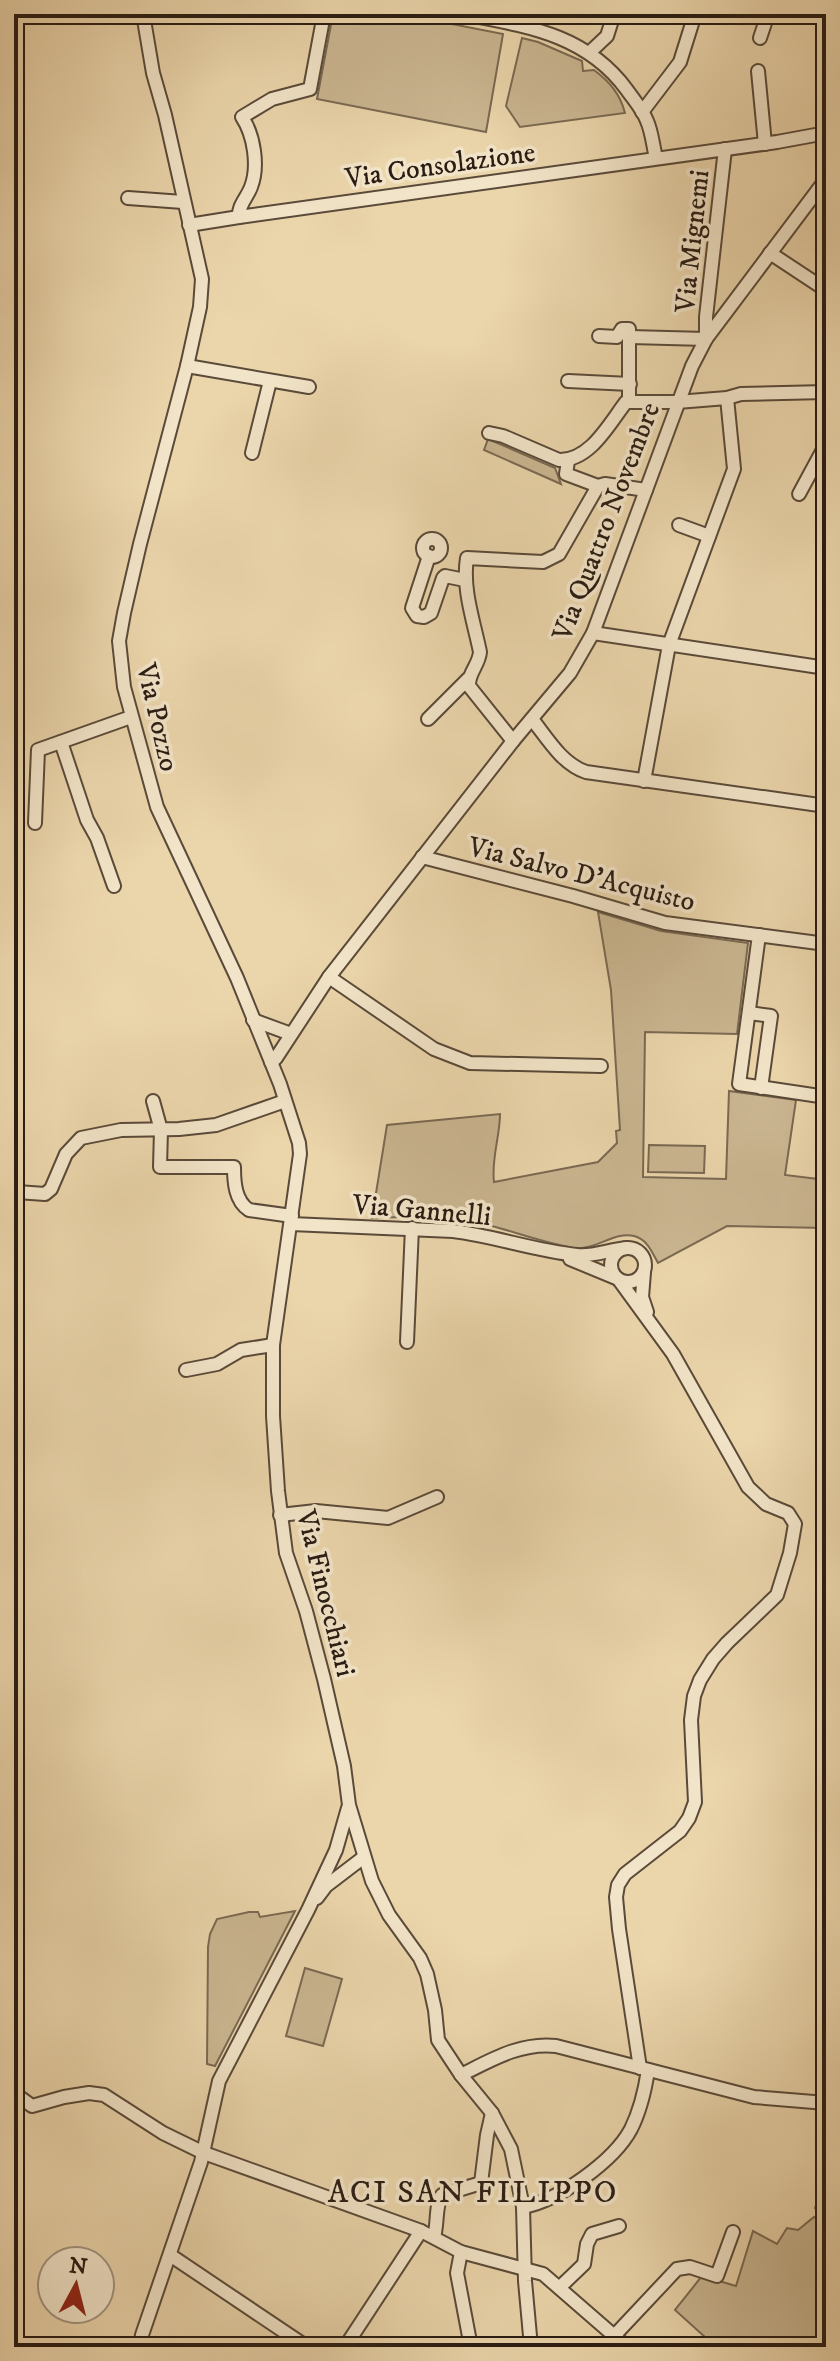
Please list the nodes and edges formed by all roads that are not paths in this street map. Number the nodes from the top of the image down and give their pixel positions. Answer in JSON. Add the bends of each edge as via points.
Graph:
{"nodes":[{"id":1,"x":143,"y":14,"type":"edge"},
{"id":2,"x":324,"y":14,"type":"edge"},
{"id":3,"x":463,"y":14,"type":"edge"},
{"id":4,"x":614,"y":14,"type":"edge"},
{"id":5,"x":695,"y":14,"type":"edge"},
{"id":6,"x":768,"y":14,"type":"edge"},
{"id":7,"x":760,"y":38,"type":"dead end"},
{"id":8,"x":589,"y":53,"type":"junction"},
{"id":9,"x":758,"y":71,"type":"dead end"},
{"id":10,"x":642,"y":112,"type":"junction"},
{"id":11,"x":826,"y":133,"type":"edge"},
{"id":12,"x":765,"y":144,"type":"junction"},
{"id":13,"x":725,"y":149,"type":"junction"},
{"id":14,"x":656,"y":158,"type":"junction"},
{"id":15,"x":826,"y":179,"type":"edge"},
{"id":16,"x":128,"y":198,"type":"dead end"},
{"id":17,"x":183,"y":202,"type":"junction"},
{"id":18,"x":239,"y":217,"type":"junction"},
{"id":19,"x":189,"y":225,"type":"junction"},
{"id":20,"x":770,"y":253,"type":"junction"},
{"id":21,"x":826,"y":290,"type":"edge"},
{"id":22,"x":599,"y":336,"type":"dead end"},
{"id":23,"x":630,"y":337,"type":"junction"},
{"id":24,"x":706,"y":339,"type":"junction"},
{"id":25,"x":187,"y":366,"type":"junction"},
{"id":26,"x":270,"y":381,"type":"junction"},
{"id":27,"x":568,"y":381,"type":"dead end"},
{"id":28,"x":630,"y":384,"type":"junction"},
{"id":29,"x":309,"y":387,"type":"dead end"},
{"id":30,"x":826,"y":392,"type":"edge"},
{"id":31,"x":727,"y":398,"type":"junction"},
{"id":32,"x":629,"y":402,"type":"junction"},
{"id":33,"x":677,"y":402,"type":"junction"},
{"id":34,"x":489,"y":433,"type":"dead end"},
{"id":35,"x":826,"y":444,"type":"edge"},
{"id":36,"x":252,"y":453,"type":"dead end"},
{"id":37,"x":568,"y":461,"type":"junction"},
{"id":38,"x":598,"y":486,"type":"junction"},
{"id":39,"x":646,"y":490,"type":"junction"},
{"id":40,"x":799,"y":494,"type":"dead end"},
{"id":41,"x":679,"y":525,"type":"dead end"},
{"id":42,"x":709,"y":536,"type":"junction"},
{"id":43,"x":467,"y":558,"type":"junction"},
{"id":44,"x":465,"y":580,"type":"junction"},
{"id":45,"x":593,"y":633,"type":"junction"},
{"id":46,"x":669,"y":645,"type":"junction"},
{"id":47,"x":826,"y":668,"type":"edge"},
{"id":48,"x":468,"y":679,"type":"junction"},
{"id":49,"x":131,"y":717,"type":"junction"},
{"id":50,"x":428,"y":719,"type":"dead end"},
{"id":51,"x":532,"y":719,"type":"junction"},
{"id":52,"x":513,"y":741,"type":"junction"},
{"id":53,"x":61,"y":742,"type":"junction"},
{"id":54,"x":644,"y":781,"type":"junction"},
{"id":55,"x":826,"y":806,"type":"edge"},
{"id":56,"x":35,"y":823,"type":"dead end"},
{"id":57,"x":422,"y":857,"type":"junction"},
{"id":58,"x":114,"y":886,"type":"dead end"},
{"id":59,"x":759,"y":935,"type":"junction"},
{"id":60,"x":826,"y":944,"type":"edge"},
{"id":61,"x":329,"y":977,"type":"junction"},
{"id":62,"x":749,"y":1013,"type":"junction"},
{"id":63,"x":253,"y":1020,"type":"junction"},
{"id":64,"x":291,"y":1034,"type":"junction"},
{"id":65,"x":271,"y":1062,"type":"junction"},
{"id":66,"x":601,"y":1066,"type":"dead end"},
{"id":67,"x":761,"y":1088,"type":"junction"},
{"id":68,"x":826,"y":1097,"type":"edge"},
{"id":69,"x":153,"y":1101,"type":"dead end"},
{"id":70,"x":285,"y":1101,"type":"junction"},
{"id":71,"x":161,"y":1130,"type":"junction"},
{"id":72,"x":14,"y":1194,"type":"edge"},
{"id":73,"x":291,"y":1220,"type":"junction"},
{"id":74,"x":412,"y":1228,"type":"junction"},
{"id":75,"x":627,"y":1248,"type":"junction"},
{"id":76,"x":548,"y":1251,"type":"junction"},
{"id":77,"x":644,"y":1271,"type":"junction"},
{"id":78,"x":618,"y":1279,"type":"junction"},
{"id":79,"x":654,"y":1326,"type":"junction"},
{"id":80,"x":407,"y":1342,"type":"dead end"},
{"id":81,"x":273,"y":1345,"type":"junction"},
{"id":82,"x":186,"y":1370,"type":"dead end"},
{"id":83,"x":437,"y":1497,"type":"dead end"},
{"id":84,"x":280,"y":1515,"type":"junction"},
{"id":85,"x":349,"y":1805,"type":"junction"},
{"id":86,"x":336,"y":1850,"type":"junction"},
{"id":87,"x":364,"y":1853,"type":"junction"},
{"id":88,"x":308,"y":1910,"type":"junction"},
{"id":89,"x":644,"y":2069,"type":"junction"},
{"id":90,"x":461,"y":2075,"type":"junction"},
{"id":91,"x":14,"y":2093,"type":"edge"},
{"id":92,"x":826,"y":2103,"type":"edge"},
{"id":93,"x":488,"y":2109,"type":"junction"},
{"id":94,"x":204,"y":2153,"type":"junction"},
{"id":95,"x":529,"y":2206,"type":"junction"},
{"id":96,"x":619,"y":2226,"type":"dead end"},
{"id":97,"x":421,"y":2231,"type":"junction"},
{"id":98,"x":733,"y":2232,"type":"dead end"},
{"id":99,"x":434,"y":2237,"type":"junction"},
{"id":100,"x":461,"y":2252,"type":"junction"},
{"id":101,"x":170,"y":2255,"type":"junction"},
{"id":102,"x":524,"y":2269,"type":"junction"},
{"id":103,"x":560,"y":2287,"type":"junction"},
{"id":104,"x":614,"y":2336,"type":"junction"},
{"id":105,"x":140,"y":2347,"type":"edge"},
{"id":106,"x":307,"y":2347,"type":"edge"},
{"id":107,"x":345,"y":2347,"type":"edge"},
{"id":108,"x":471,"y":2347,"type":"edge"},
{"id":109,"x":531,"y":2347,"type":"edge"},
{"id":110,"x":627,"y":2347,"type":"edge"}],
"edges":[{"from":1,"to":17,"type":"street","name":"Via Pozzo"},
{"from":2,"to":18,"type":"street","via":[[310,89],[272,99],[242,117],[254,154],[252,186]]},
{"from":3,"to":8,"type":"street","via":[[542,30]]},
{"from":4,"to":8,"type":"street","via":[[607,36]]},
{"from":5,"to":10,"type":"street","via":[[680,62]]},
{"from":6,"to":7,"type":"street"},
{"from":8,"to":10,"type":"street","via":[[618,78]]},
{"from":9,"to":12,"type":"street"},
{"from":10,"to":14,"type":"street"},
{"from":11,"to":12,"type":"street","name":"Via Consolazione"},
{"from":12,"to":13,"type":"street","name":"Via Consolazione"},
{"from":13,"to":14,"type":"street","name":"Via Consolazione"},
{"from":13,"to":24,"type":"street","name":"Via Mignemi"},
{"from":14,"to":18,"type":"street","name":"Via Consolazione"},
{"from":15,"to":20,"type":"street","name":"Via Quattro Novembre"},
{"from":16,"to":17,"type":"street"},
{"from":17,"to":19,"type":"street","name":"Via Pozzo"},
{"from":18,"to":19,"type":"street","name":"Via Consolazione"},
{"from":19,"to":25,"type":"street","name":"Via Pozzo","via":[[202,279]]},
{"from":20,"to":21,"type":"street"},
{"from":20,"to":24,"type":"street","name":"Via Quattro Novembre"},
{"from":22,"to":23,"type":"street","via":[[617,337],[629,329]]},
{"from":23,"to":24,"type":"street"},
{"from":23,"to":28,"type":"street"},
{"from":24,"to":33,"type":"street","name":"Via Quattro Novembre"},
{"from":25,"to":26,"type":"street"},
{"from":25,"to":49,"type":"street","name":"Via Pozzo","via":[[119,641]]},
{"from":26,"to":29,"type":"street"},
{"from":26,"to":36,"type":"street"},
{"from":27,"to":28,"type":"street"},
{"from":28,"to":32,"type":"street"},
{"from":30,"to":31,"type":"street"},
{"from":31,"to":33,"type":"street"},
{"from":31,"to":42,"type":"street","via":[[734,469]]},
{"from":32,"to":33,"type":"street"},
{"from":32,"to":37,"type":"street","via":[[585,453]]},
{"from":33,"to":39,"type":"street","name":"Via Quattro Novembre"},
{"from":34,"to":37,"type":"street"},
{"from":35,"to":40,"type":"street"},
{"from":37,"to":38,"type":"street","via":[[566,474]]},
{"from":38,"to":39,"type":"street"},
{"from":38,"to":43,"type":"street","via":[[551,560]]},
{"from":39,"to":45,"type":"street","name":"Via Quattro Novembre"},
{"from":41,"to":42,"type":"street"},
{"from":42,"to":46,"type":"street"},
{"from":43,"to":44,"type":"street"},
{"from":43,"to":44,"type":"street","via":[[434,554],[412,608],[417,616],[431,613],[445,576]]},
{"from":44,"to":48,"type":"street","via":[[480,652]]},
{"from":45,"to":46,"type":"street"},
{"from":45,"to":51,"type":"street","name":"Via Quattro Novembre","via":[[570,673]]},
{"from":46,"to":47,"type":"street"},
{"from":46,"to":54,"type":"street"},
{"from":48,"to":50,"type":"street"},
{"from":48,"to":52,"type":"street"},
{"from":49,"to":53,"type":"street"},
{"from":49,"to":63,"type":"street","name":"Via Pozzo","via":[[157,807]]},
{"from":51,"to":52,"type":"street","name":"Via Quattro Novembre"},
{"from":51,"to":54,"type":"street","via":[[578,770]]},
{"from":52,"to":57,"type":"street","name":"Via Quattro Novembre"},
{"from":53,"to":56,"type":"street","via":[[38,750]]},
{"from":53,"to":58,"type":"street"},
{"from":54,"to":55,"type":"street"},
{"from":57,"to":59,"type":"street","name":"Via Salvo D'Acquisto","via":[[665,923]]},
{"from":57,"to":61,"type":"street","name":"Via Quattro Novembre"},
{"from":59,"to":60,"type":"street","name":"Via Salvo D'Acquisto"},
{"from":59,"to":62,"type":"street"},
{"from":61,"to":64,"type":"street","name":"Via Quattro Novembre"},
{"from":61,"to":66,"type":"street","via":[[434,1049],[460,1060]]},
{"from":62,"to":67,"type":"street","via":[[739,1084]]},
{"from":62,"to":67,"type":"street","via":[[771,1016]]},
{"from":63,"to":64,"type":"street"},
{"from":63,"to":65,"type":"street","name":"Via Pozzo"},
{"from":64,"to":65,"type":"street","name":"Via Quattro Novembre"},
{"from":65,"to":70,"type":"street","name":"Via Finocchiari"},
{"from":67,"to":68,"type":"street"},
{"from":69,"to":71,"type":"street"},
{"from":70,"to":71,"type":"street","via":[[216,1125]]},
{"from":70,"to":73,"type":"street","name":"Via Finocchiari","via":[[300,1154]]},
{"from":71,"to":72,"type":"street","via":[[81,1138],[66,1154],[51,1189],[45,1194]]},
{"from":71,"to":73,"type":"street","name":"Via Gannelli","via":[[160,1167],[234,1167],[234,1185],[244,1207]]},
{"from":73,"to":74,"type":"street","name":"Via Gannelli"},
{"from":73,"to":81,"type":"street","name":"Via Finocchiari"},
{"from":74,"to":76,"type":"street","name":"Via Gannelli","via":[[478,1234]]},
{"from":74,"to":80,"type":"street"},
{"from":75,"to":76,"type":"street","name":"Via Gannelli","via":[[580,1256]]},
{"from":75,"to":77,"type":"street","via":[[644,1258]]},
{"from":75,"to":78,"type":"street","via":[[611,1259]]},
{"from":76,"to":78,"type":"street","name":"Via Gannelli"},
{"from":77,"to":78,"type":"street","via":[[631,1282]]},
{"from":77,"to":79,"type":"street","name":"Via Gannelli","via":[[642,1297]]},
{"from":78,"to":79,"type":"street","name":"Via Gannelli"},
{"from":79,"to":89,"type":"street","name":"Via Gannelli","via":[[748,1487],[766,1504],[788,1513],[795,1524],[777,1595],[713,1659],[694,1696],[695,1802],[689,1818],[618,1885],[619,1929]]},
{"from":81,"to":82,"type":"street","via":[[241,1350],[217,1364]]},
{"from":81,"to":84,"type":"street","name":"Via Finocchiari"},
{"from":83,"to":84,"type":"street","via":[[388,1518],[331,1511]]},
{"from":84,"to":85,"type":"street","name":"Via Finocchiari","via":[[286,1553],[324,1679]]},
{"from":85,"to":86,"type":"street"},
{"from":85,"to":87,"type":"street","name":"Via Finocchiari"},
{"from":86,"to":87,"type":"street"},
{"from":86,"to":88,"type":"street"},
{"from":87,"to":88,"type":"street"},
{"from":87,"to":90,"type":"street","name":"Via Finocchiari","via":[[389,1915],[420,1958],[432,1992],[438,2040]]},
{"from":88,"to":94,"type":"street","via":[[219,2081]]},
{"from":89,"to":90,"type":"street","via":[[539,2044]]},
{"from":89,"to":92,"type":"street","via":[[754,2097]]},
{"from":89,"to":95,"type":"street","via":[[644,2096],[618,2146],[557,2196]]},
{"from":90,"to":93,"type":"street","name":"Via Finocchiari"},
{"from":91,"to":94,"type":"street","via":[[32,2106],[89,2093],[104,2095]]},
{"from":93,"to":95,"type":"street","name":"Via Finocchiari","via":[[511,2149]]},
{"from":93,"to":99,"type":"street","via":[[481,2183],[442,2195]]},
{"from":94,"to":97,"type":"street"},
{"from":94,"to":101,"type":"street"},
{"from":95,"to":102,"type":"street","name":"Via Finocchiari"},
{"from":96,"to":103,"type":"street","via":[[592,2234],[584,2264]]},
{"from":97,"to":99,"type":"street"},
{"from":97,"to":107,"type":"street"},
{"from":98,"to":104,"type":"street","via":[[717,2276],[690,2267],[677,2269]]},
{"from":99,"to":100,"type":"street"},
{"from":100,"to":102,"type":"street"},
{"from":100,"to":108,"type":"street","via":[[457,2273]]},
{"from":101,"to":105,"type":"street"},
{"from":101,"to":106,"type":"street"},
{"from":102,"to":103,"type":"street","via":[[543,2274]]},
{"from":102,"to":109,"type":"street","name":"Via Finocchiari"},
{"from":103,"to":104,"type":"street"},
{"from":104,"to":110,"type":"street"}]}
